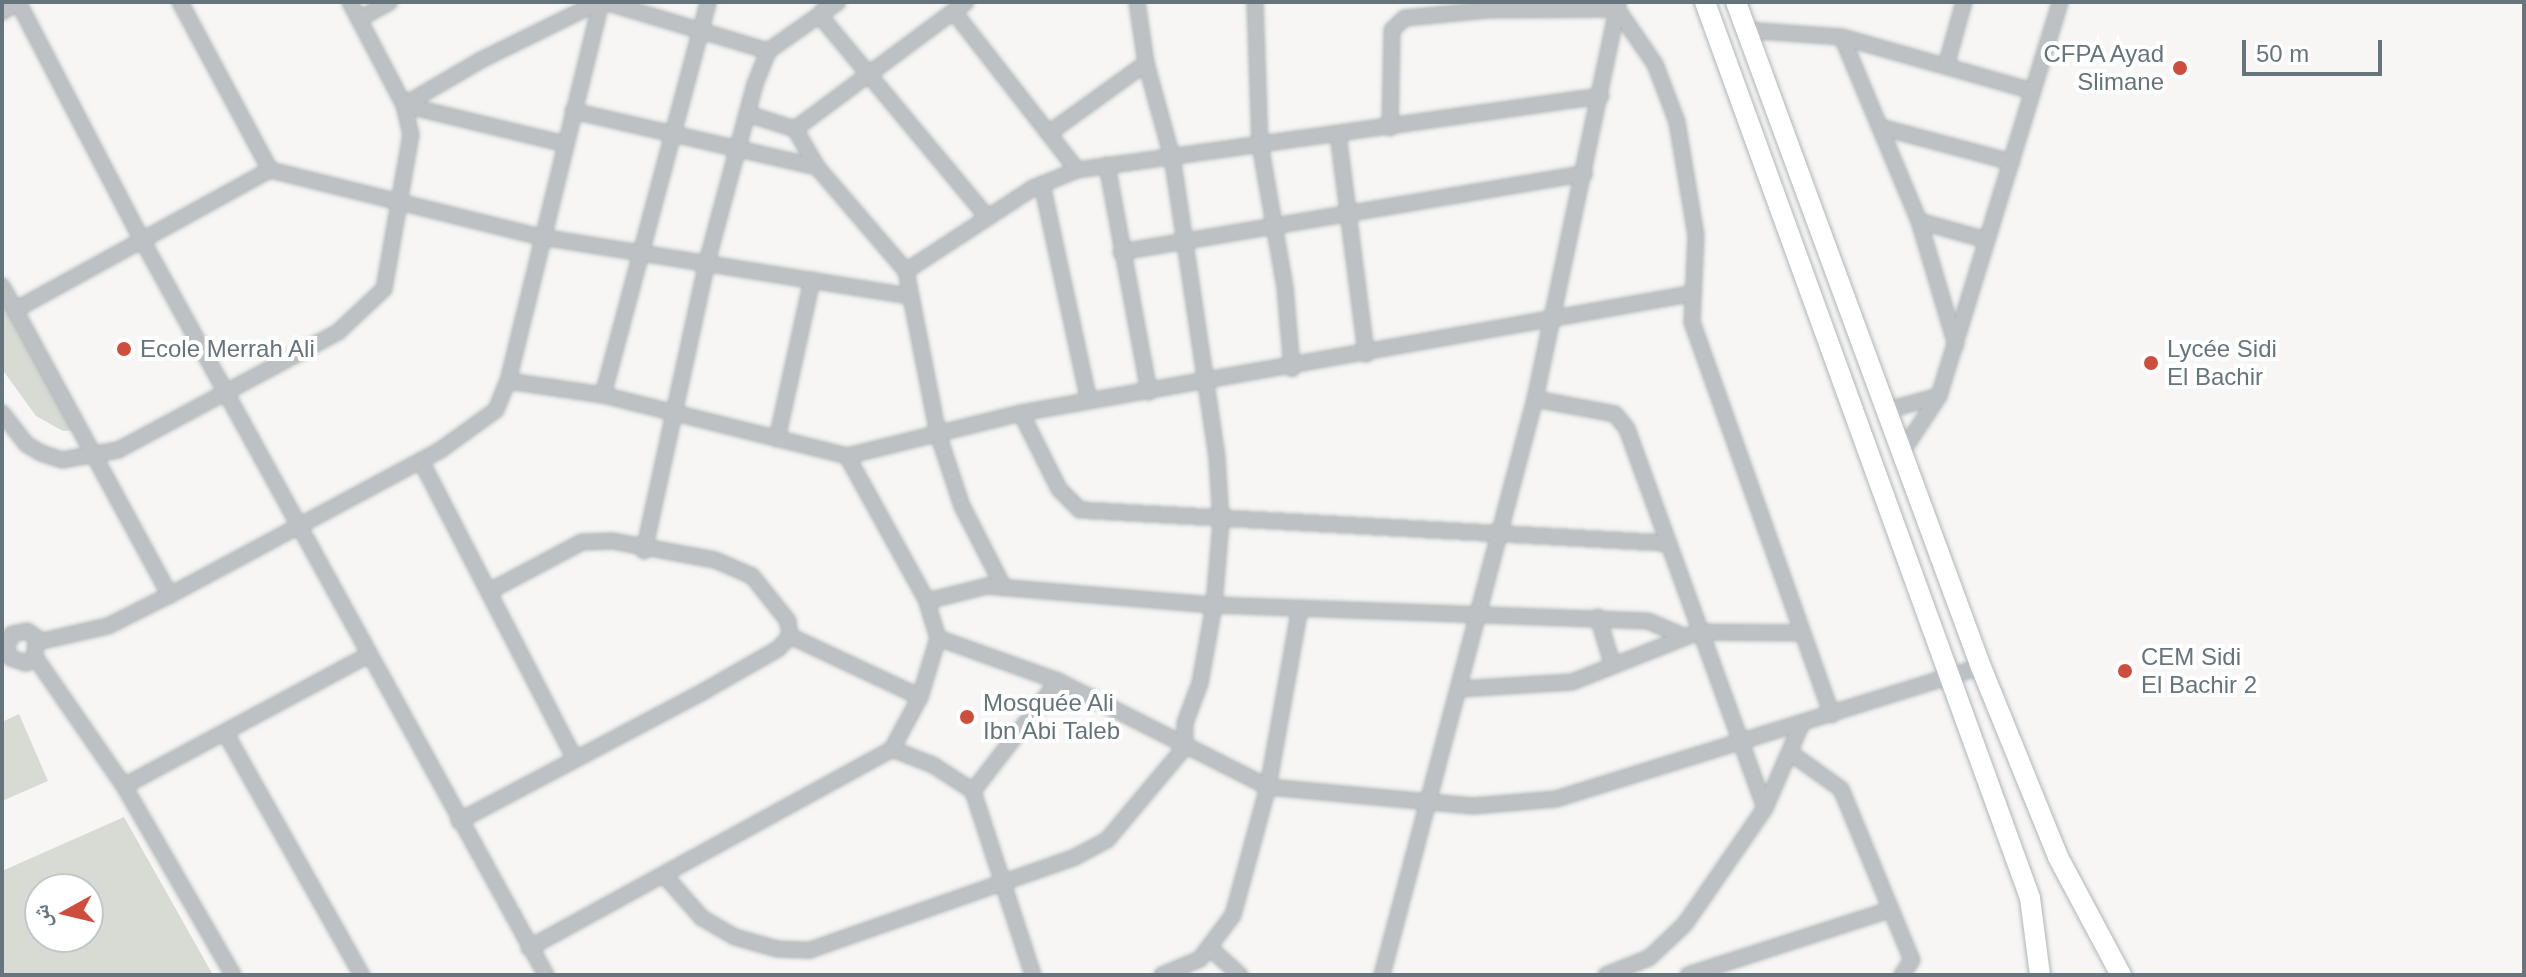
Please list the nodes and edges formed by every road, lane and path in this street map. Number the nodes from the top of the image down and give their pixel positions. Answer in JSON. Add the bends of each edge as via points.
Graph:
{"nodes":[{"id":1,"x":18,"y":2,"type":"edge"},
{"id":2,"x":180,"y":2,"type":"edge"},
{"id":3,"x":350,"y":2,"type":"edge"},
{"id":4,"x":390,"y":2,"type":"edge"},
{"id":5,"x":602,"y":2,"type":"edge"},
{"id":6,"x":708,"y":2,"type":"edge"},
{"id":7,"x":838,"y":2,"type":"edge"},
{"id":8,"x":966,"y":2,"type":"edge"},
{"id":9,"x":1137,"y":2,"type":"edge"},
{"id":10,"x":1255,"y":2,"type":"edge"},
{"id":11,"x":1705,"y":2,"type":"edge"},
{"id":12,"x":1736,"y":2,"type":"edge"},
{"id":13,"x":1964,"y":2,"type":"edge"},
{"id":14,"x":2060,"y":2,"type":"edge"},
{"id":15,"x":1613,"y":5,"type":"edge"},
{"id":16,"x":823,"y":9,"type":"edge"},
{"id":17,"x":2,"y":12,"type":"edge"},
{"id":18,"x":954,"y":12,"type":"junction"},
{"id":19,"x":359,"y":19,"type":"junction"},
{"id":20,"x":701,"y":27,"type":"junction"},
{"id":21,"x":1745,"y":30,"type":"junction"},
{"id":22,"x":1842,"y":37,"type":"junction"},
{"id":23,"x":768,"y":51,"type":"junction"},
{"id":24,"x":1146,"y":63,"type":"junction"},
{"id":25,"x":1946,"y":66,"type":"junction"},
{"id":26,"x":870,"y":75,"type":"junction"},
{"id":27,"x":2033,"y":91,"type":"junction"},
{"id":28,"x":1601,"y":96,"type":"junction"},
{"id":29,"x":404,"y":105,"type":"junction"},
{"id":30,"x":573,"y":111,"type":"junction"},
{"id":31,"x":748,"y":114,"type":"junction"},
{"id":32,"x":1390,"y":128,"type":"junction"},
{"id":33,"x":1884,"y":128,"type":"junction"},
{"id":34,"x":795,"y":129,"type":"junction"},
{"id":35,"x":1049,"y":133,"type":"junction"},
{"id":36,"x":1338,"y":134,"type":"junction"},
{"id":37,"x":674,"y":135,"type":"junction"},
{"id":38,"x":565,"y":144,"type":"junction"},
{"id":39,"x":1260,"y":144,"type":"junction"},
{"id":40,"x":739,"y":150,"type":"junction"},
{"id":41,"x":1172,"y":157,"type":"junction"},
{"id":42,"x":2012,"y":162,"type":"junction"},
{"id":43,"x":1107,"y":165,"type":"junction"},
{"id":44,"x":817,"y":167,"type":"junction"},
{"id":45,"x":270,"y":170,"type":"junction"},
{"id":46,"x":1077,"y":170,"type":"junction"},
{"id":47,"x":1584,"y":174,"type":"junction"},
{"id":48,"x":1042,"y":184,"type":"junction"},
{"id":49,"x":399,"y":200,"type":"junction"},
{"id":50,"x":1350,"y":214,"type":"junction"},
{"id":51,"x":987,"y":217,"type":"junction"},
{"id":52,"x":1919,"y":221,"type":"junction"},
{"id":53,"x":1274,"y":226,"type":"junction"},
{"id":54,"x":541,"y":237,"type":"junction"},
{"id":55,"x":141,"y":238,"type":"junction"},
{"id":56,"x":1184,"y":239,"type":"junction"},
{"id":57,"x":1986,"y":240,"type":"junction"},
{"id":58,"x":1121,"y":252,"type":"junction"},
{"id":59,"x":643,"y":254,"type":"junction"},
{"id":60,"x":707,"y":262,"type":"junction"},
{"id":61,"x":906,"y":271,"type":"junction"},
{"id":62,"x":812,"y":280,"type":"junction"},
{"id":63,"x":2,"y":286,"type":"edge"},
{"id":64,"x":1690,"y":294,"type":"junction"},
{"id":65,"x":909,"y":296,"type":"junction"},
{"id":66,"x":15,"y":310,"type":"junction"},
{"id":67,"x":1552,"y":321,"type":"junction"},
{"id":68,"x":1956,"y":345,"type":"junction"},
{"id":69,"x":1366,"y":354,"type":"junction"},
{"id":70,"x":1292,"y":369,"type":"junction"},
{"id":71,"x":508,"y":381,"type":"junction"},
{"id":72,"x":1207,"y":382,"type":"junction"},
{"id":73,"x":226,"y":392,"type":"junction"},
{"id":74,"x":1149,"y":392,"type":"junction"},
{"id":75,"x":603,"y":395,"type":"junction"},
{"id":76,"x":1939,"y":396,"type":"junction"},
{"id":77,"x":1535,"y":399,"type":"junction"},
{"id":78,"x":1089,"y":401,"type":"junction"},
{"id":79,"x":1884,"y":411,"type":"junction"},
{"id":80,"x":1021,"y":413,"type":"junction"},
{"id":81,"x":673,"y":414,"type":"junction"},
{"id":82,"x":4,"y":419,"type":"edge"},
{"id":83,"x":938,"y":434,"type":"junction"},
{"id":84,"x":777,"y":439,"type":"junction"},
{"id":85,"x":94,"y":455,"type":"junction"},
{"id":86,"x":847,"y":456,"type":"junction"},
{"id":87,"x":1900,"y":456,"type":"junction"},
{"id":88,"x":421,"y":461,"type":"junction"},
{"id":89,"x":1221,"y":521,"type":"junction"},
{"id":90,"x":301,"y":525,"type":"junction"},
{"id":91,"x":1502,"y":530,"type":"junction"},
{"id":92,"x":1665,"y":543,"type":"junction"},
{"id":93,"x":644,"y":551,"type":"junction"},
{"id":94,"x":1004,"y":588,"type":"junction"},
{"id":95,"x":488,"y":592,"type":"junction"},
{"id":96,"x":170,"y":595,"type":"junction"},
{"id":97,"x":927,"y":601,"type":"junction"},
{"id":98,"x":1214,"y":605,"type":"junction"},
{"id":99,"x":1300,"y":608,"type":"junction"},
{"id":100,"x":1476,"y":615,"type":"junction"},
{"id":101,"x":1598,"y":617,"type":"junction"},
{"id":102,"x":1802,"y":633,"type":"junction"},
{"id":103,"x":1691,"y":634,"type":"junction"},
{"id":104,"x":5,"y":636,"type":"edge"},
{"id":105,"x":790,"y":636,"type":"junction"},
{"id":106,"x":938,"y":638,"type":"junction"},
{"id":107,"x":38,"y":642,"type":"junction"},
{"id":108,"x":368,"y":655,"type":"junction"},
{"id":109,"x":35,"y":657,"type":"junction"},
{"id":110,"x":1612,"y":663,"type":"junction"},
{"id":111,"x":1981,"y":667,"type":"junction"},
{"id":112,"x":1949,"y":676,"type":"junction"},
{"id":113,"x":1058,"y":681,"type":"junction"},
{"id":114,"x":1459,"y":689,"type":"junction"},
{"id":115,"x":920,"y":697,"type":"junction"},
{"id":116,"x":1832,"y":715,"type":"junction"},
{"id":117,"x":1802,"y":723,"type":"junction"},
{"id":118,"x":226,"y":734,"type":"junction"},
{"id":119,"x":1741,"y":741,"type":"junction"},
{"id":120,"x":1185,"y":747,"type":"junction"},
{"id":121,"x":892,"y":749,"type":"junction"},
{"id":122,"x":1792,"y":754,"type":"junction"},
{"id":123,"x":575,"y":759,"type":"junction"},
{"id":124,"x":124,"y":786,"type":"junction"},
{"id":125,"x":1268,"y":787,"type":"junction"},
{"id":126,"x":973,"y":791,"type":"junction"},
{"id":127,"x":1429,"y":803,"type":"junction"},
{"id":128,"x":1765,"y":808,"type":"junction"},
{"id":129,"x":459,"y":821,"type":"junction"},
{"id":130,"x":665,"y":876,"type":"junction"},
{"id":131,"x":1004,"y":880,"type":"junction"},
{"id":132,"x":1889,"y":910,"type":"junction"},
{"id":133,"x":529,"y":948,"type":"junction"},
{"id":134,"x":1211,"y":949,"type":"junction"},
{"id":135,"x":1617,"y":973,"type":"edge"},
{"id":136,"x":233,"y":975,"type":"edge"},
{"id":137,"x":362,"y":975,"type":"edge"},
{"id":138,"x":546,"y":975,"type":"edge"},
{"id":139,"x":1033,"y":975,"type":"edge"},
{"id":140,"x":1162,"y":975,"type":"edge"},
{"id":141,"x":1240,"y":975,"type":"edge"},
{"id":142,"x":1382,"y":975,"type":"edge"},
{"id":143,"x":1688,"y":975,"type":"edge"},
{"id":144,"x":1902,"y":975,"type":"edge"},
{"id":145,"x":2040,"y":975,"type":"edge"},
{"id":146,"x":2121,"y":975,"type":"edge"}],
"edges":[{"from":1,"to":17,"type":"street"},
{"from":1,"to":55,"type":"street"},
{"from":2,"to":45,"type":"street"},
{"from":3,"to":19,"type":"street"},
{"from":4,"to":19,"type":"street"},
{"from":5,"to":20,"type":"street"},
{"from":5,"to":29,"type":"street","via":[[493,53]]},
{"from":5,"to":30,"type":"street"},
{"from":6,"to":20,"type":"street"},
{"from":7,"to":16,"type":"street"},
{"from":8,"to":18,"type":"street"},
{"from":9,"to":24,"type":"street"},
{"from":10,"to":39,"type":"street"},
{"from":11,"to":112,"type":"street"},
{"from":12,"to":21,"type":"street"},
{"from":13,"to":25,"type":"street"},
{"from":14,"to":27,"type":"street"},
{"from":15,"to":28,"type":"street"},
{"from":15,"to":32,"type":"street","via":[[1488,10],[1396,23]]},
{"from":15,"to":64,"type":"street","via":[[1655,64],[1677,122],[1696,235]]},
{"from":16,"to":23,"type":"street"},
{"from":16,"to":26,"type":"street"},
{"from":18,"to":26,"type":"street"},
{"from":18,"to":35,"type":"street"},
{"from":19,"to":29,"type":"street"},
{"from":20,"to":23,"type":"street"},
{"from":20,"to":37,"type":"street"},
{"from":21,"to":22,"type":"street"},
{"from":21,"to":79,"type":"street"},
{"from":22,"to":25,"type":"street"},
{"from":22,"to":33,"type":"street"},
{"from":23,"to":31,"type":"street"},
{"from":24,"to":35,"type":"street"},
{"from":24,"to":41,"type":"street"},
{"from":25,"to":27,"type":"street"},
{"from":26,"to":34,"type":"street"},
{"from":26,"to":51,"type":"street"},
{"from":27,"to":42,"type":"street"},
{"from":28,"to":32,"type":"street"},
{"from":28,"to":47,"type":"street"},
{"from":29,"to":38,"type":"street"},
{"from":29,"to":49,"type":"street","via":[[411,135]]},
{"from":30,"to":37,"type":"street"},
{"from":30,"to":38,"type":"street"},
{"from":31,"to":34,"type":"street"},
{"from":31,"to":40,"type":"street"},
{"from":32,"to":36,"type":"street"},
{"from":33,"to":42,"type":"street"},
{"from":33,"to":52,"type":"street"},
{"from":34,"to":44,"type":"street"},
{"from":35,"to":46,"type":"street"},
{"from":36,"to":39,"type":"street"},
{"from":36,"to":50,"type":"street"},
{"from":37,"to":40,"type":"street"},
{"from":37,"to":59,"type":"street"},
{"from":38,"to":54,"type":"street"},
{"from":39,"to":41,"type":"street"},
{"from":39,"to":53,"type":"street"},
{"from":40,"to":44,"type":"street"},
{"from":40,"to":60,"type":"street"},
{"from":41,"to":43,"type":"street"},
{"from":41,"to":56,"type":"street"},
{"from":42,"to":57,"type":"street"},
{"from":43,"to":46,"type":"street"},
{"from":43,"to":58,"type":"street"},
{"from":44,"to":61,"type":"street"},
{"from":45,"to":49,"type":"street"},
{"from":45,"to":55,"type":"street"},
{"from":46,"to":48,"type":"street"},
{"from":47,"to":50,"type":"street"},
{"from":47,"to":67,"type":"street"},
{"from":48,"to":51,"type":"street"},
{"from":48,"to":78,"type":"street"},
{"from":49,"to":54,"type":"street"},
{"from":49,"to":73,"type":"street","via":[[384,289],[338,332]]},
{"from":50,"to":53,"type":"street"},
{"from":50,"to":69,"type":"street"},
{"from":51,"to":61,"type":"street"},
{"from":52,"to":57,"type":"street"},
{"from":52,"to":68,"type":"street"},
{"from":53,"to":56,"type":"street"},
{"from":53,"to":70,"type":"street"},
{"from":54,"to":59,"type":"street"},
{"from":54,"to":71,"type":"street"},
{"from":55,"to":66,"type":"street"},
{"from":55,"to":73,"type":"street"},
{"from":56,"to":58,"type":"street"},
{"from":56,"to":72,"type":"street"},
{"from":57,"to":68,"type":"street"},
{"from":58,"to":74,"type":"street"},
{"from":59,"to":60,"type":"street"},
{"from":59,"to":75,"type":"street"},
{"from":60,"to":62,"type":"street"},
{"from":60,"to":81,"type":"street"},
{"from":61,"to":65,"type":"street"},
{"from":62,"to":65,"type":"street"},
{"from":62,"to":84,"type":"street"},
{"from":63,"to":66,"type":"street"},
{"from":64,"to":67,"type":"street"},
{"from":64,"to":102,"type":"street","via":[[1696,340]]},
{"from":65,"to":83,"type":"street"},
{"from":66,"to":85,"type":"street"},
{"from":67,"to":69,"type":"street"},
{"from":67,"to":77,"type":"street"},
{"from":68,"to":76,"type":"street"},
{"from":69,"to":70,"type":"street"},
{"from":70,"to":72,"type":"street"},
{"from":71,"to":75,"type":"street"},
{"from":71,"to":88,"type":"street","via":[[496,410]]},
{"from":72,"to":74,"type":"street"},
{"from":72,"to":89,"type":"street"},
{"from":73,"to":85,"type":"street","via":[[118,450]]},
{"from":73,"to":90,"type":"street"},
{"from":74,"to":78,"type":"street"},
{"from":75,"to":81,"type":"street"},
{"from":76,"to":79,"type":"street"},
{"from":76,"to":87,"type":"street"},
{"from":77,"to":91,"type":"street"},
{"from":77,"to":92,"type":"street","via":[[1615,414],[1627,429]]},
{"from":78,"to":80,"type":"street"},
{"from":79,"to":87,"type":"street"},
{"from":80,"to":83,"type":"street"},
{"from":80,"to":89,"type":"street","via":[[1059,489],[1080,510]]},
{"from":81,"to":84,"type":"street"},
{"from":81,"to":93,"type":"street"},
{"from":82,"to":85,"type":"street","via":[[41,453],[62,460]]},
{"from":83,"to":86,"type":"street"},
{"from":83,"to":94,"type":"street","via":[[962,506]]},
{"from":84,"to":86,"type":"street"},
{"from":85,"to":96,"type":"street"},
{"from":86,"to":97,"type":"street"},
{"from":87,"to":111,"type":"street"},
{"from":88,"to":90,"type":"street"},
{"from":88,"to":95,"type":"street"},
{"from":89,"to":91,"type":"street"},
{"from":89,"to":98,"type":"street"},
{"from":90,"to":96,"type":"street"},
{"from":90,"to":108,"type":"street"},
{"from":91,"to":92,"type":"street"},
{"from":91,"to":100,"type":"street"},
{"from":92,"to":103,"type":"street"},
{"from":93,"to":95,"type":"street","via":[[612,541],[582,542]]},
{"from":93,"to":105,"type":"street","via":[[715,560],[752,576],[788,621]]},
{"from":94,"to":97,"type":"street","via":[[979,587]]},
{"from":94,"to":98,"type":"street"},
{"from":95,"to":123,"type":"street"},
{"from":96,"to":107,"type":"street","via":[[108,626]]},
{"from":97,"to":106,"type":"street"},
{"from":98,"to":99,"type":"street"},
{"from":98,"to":120,"type":"street","via":[[1200,683],[1185,723]]},
{"from":99,"to":100,"type":"street"},
{"from":99,"to":125,"type":"street"},
{"from":100,"to":101,"type":"street"},
{"from":100,"to":114,"type":"street"},
{"from":101,"to":103,"type":"street","via":[[1648,621]]},
{"from":101,"to":110,"type":"street"},
{"from":102,"to":103,"type":"street"},
{"from":102,"to":116,"type":"street"},
{"from":103,"to":110,"type":"street"},
{"from":103,"to":119,"type":"street"},
{"from":104,"to":107,"type":"street","via":[[27,631]]},
{"from":104,"to":109,"type":"street","via":[[15,662]]},
{"from":105,"to":115,"type":"street"},
{"from":105,"to":123,"type":"street","via":[[751,665]]},
{"from":106,"to":113,"type":"street"},
{"from":106,"to":115,"type":"street"},
{"from":107,"to":109,"type":"street"},
{"from":108,"to":118,"type":"street"},
{"from":108,"to":129,"type":"street"},
{"from":109,"to":124,"type":"street"},
{"from":110,"to":114,"type":"street","via":[[1572,682]]},
{"from":111,"to":112,"type":"street"},
{"from":111,"to":146,"type":"street","via":[[2058,857]]},
{"from":112,"to":116,"type":"street"},
{"from":112,"to":145,"type":"street","via":[[2030,898]]},
{"from":113,"to":120,"type":"street"},
{"from":113,"to":126,"type":"street"},
{"from":114,"to":127,"type":"street"},
{"from":115,"to":121,"type":"street"},
{"from":116,"to":117,"type":"street"},
{"from":117,"to":119,"type":"street"},
{"from":117,"to":122,"type":"street"},
{"from":118,"to":124,"type":"street"},
{"from":118,"to":137,"type":"street"},
{"from":119,"to":127,"type":"street","via":[[1556,799],[1473,806]]},
{"from":119,"to":128,"type":"street"},
{"from":120,"to":125,"type":"street"},
{"from":120,"to":131,"type":"street","via":[[1107,840],[1075,857]]},
{"from":121,"to":126,"type":"street","via":[[933,765]]},
{"from":121,"to":130,"type":"street"},
{"from":122,"to":128,"type":"street"},
{"from":122,"to":132,"type":"street","via":[[1841,789]]},
{"from":123,"to":129,"type":"street"},
{"from":124,"to":136,"type":"street"},
{"from":125,"to":127,"type":"street"},
{"from":125,"to":134,"type":"street","via":[[1233,915]]},
{"from":126,"to":131,"type":"street"},
{"from":127,"to":142,"type":"street"},
{"from":128,"to":135,"type":"street","via":[[1685,924],[1649,958]]},
{"from":129,"to":133,"type":"street"},
{"from":130,"to":131,"type":"street","via":[[702,918],[735,937],[795,951],[891,925]]},
{"from":130,"to":133,"type":"street"},
{"from":131,"to":139,"type":"street"},
{"from":132,"to":143,"type":"street"},
{"from":132,"to":144,"type":"street","via":[[1912,960]]},
{"from":133,"to":138,"type":"street"},
{"from":134,"to":140,"type":"street"},
{"from":134,"to":141,"type":"street"}]}
